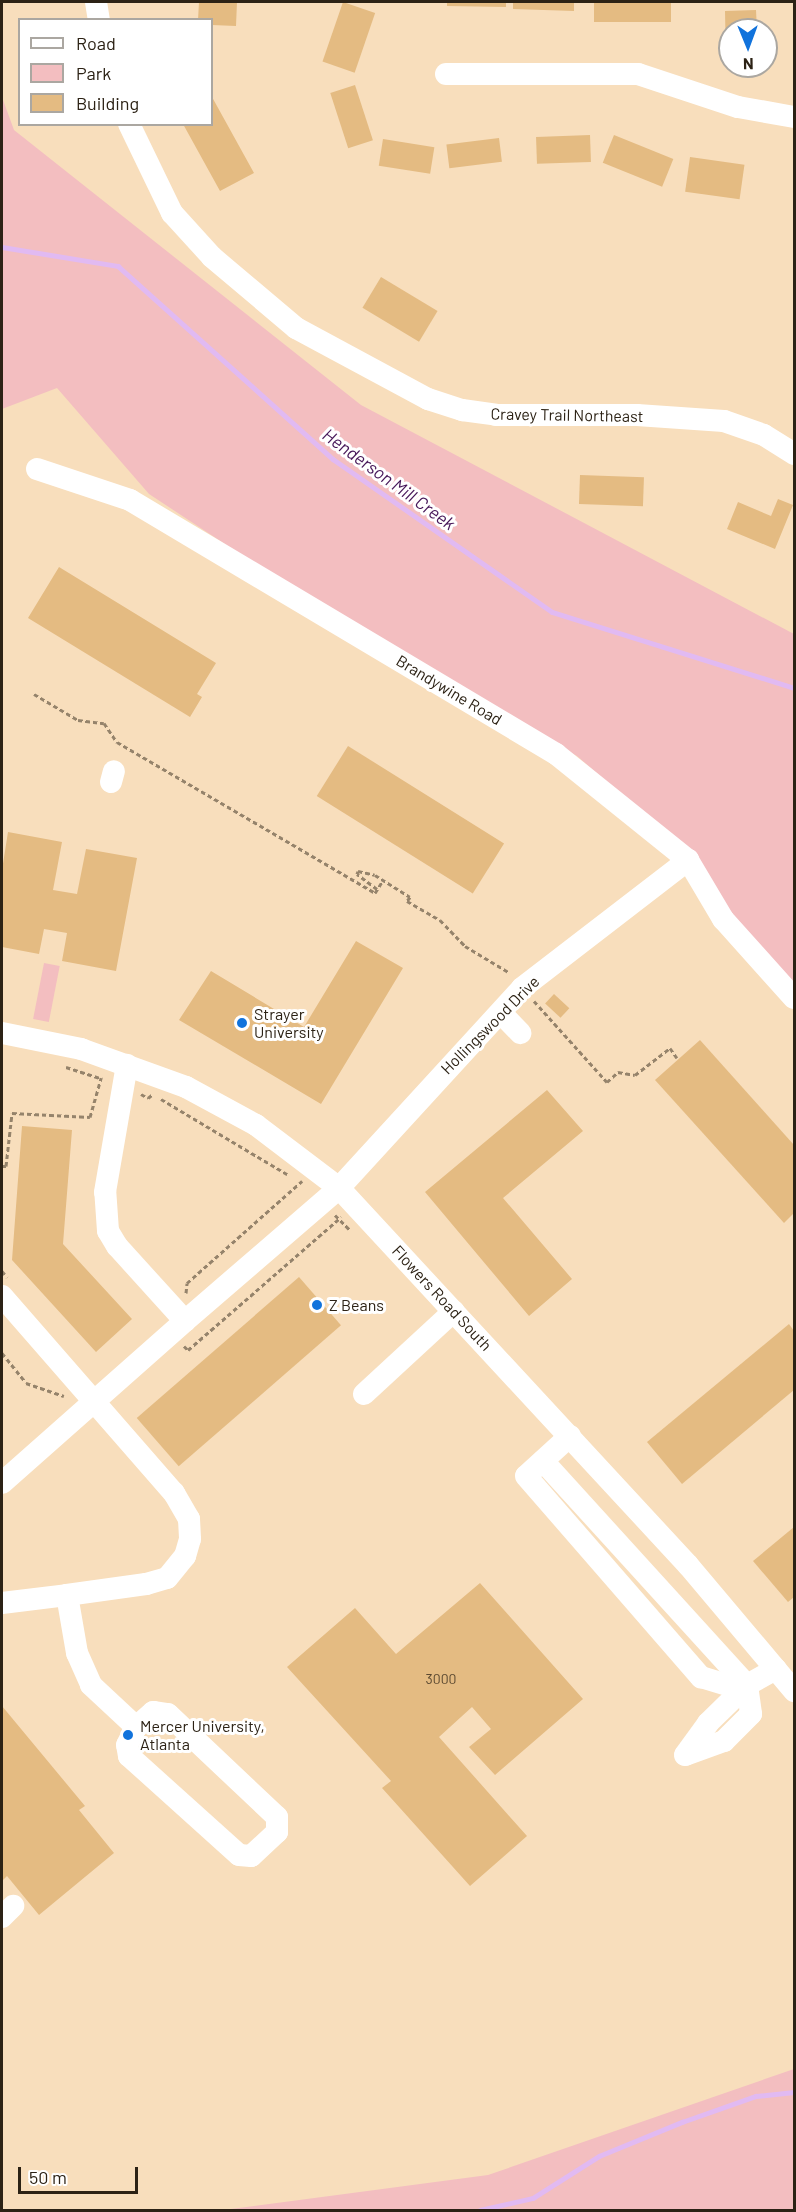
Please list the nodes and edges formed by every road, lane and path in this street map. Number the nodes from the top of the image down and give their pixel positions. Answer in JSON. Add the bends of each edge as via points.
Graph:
{"nodes":[{"id":1,"x":96,"y":2,"type":"edge"},
{"id":2,"x":99,"y":18,"type":"edge"},
{"id":3,"x":446,"y":74,"type":"dead end"},
{"id":4,"x":795,"y":117,"type":"edge"},
{"id":5,"x":130,"y":126,"type":"edge"},
{"id":6,"x":795,"y":454,"type":"edge"},
{"id":7,"x":37,"y":469,"type":"dead end"},
{"id":8,"x":34,"y":694,"type":"dead end"},
{"id":9,"x":687,"y":860,"type":"junction"},
{"id":10,"x":383,"y":880,"type":"junction"},
{"id":11,"x":377,"y":889,"type":"junction"},
{"id":12,"x":514,"y":976,"type":"dead end"},
{"id":13,"x":529,"y":995,"type":"dead end"},
{"id":14,"x":795,"y":998,"type":"edge"},
{"id":15,"x":501,"y":1013,"type":"junction"},
{"id":16,"x":2,"y":1033,"type":"edge"},
{"id":17,"x":520,"y":1033,"type":"dead end"},
{"id":18,"x":676,"y":1058,"type":"dead end"},
{"id":19,"x":127,"y":1065,"type":"junction"},
{"id":20,"x":101,"y":1078,"type":"dead end"},
{"id":21,"x":141,"y":1094,"type":"dead end"},
{"id":22,"x":2,"y":1166,"type":"edge"},
{"id":23,"x":289,"y":1176,"type":"dead end"},
{"id":24,"x":339,"y":1188,"type":"junction"},
{"id":25,"x":306,"y":1191,"type":"dead end"},
{"id":26,"x":345,"y":1214,"type":"dead end"},
{"id":27,"x":2,"y":1271,"type":"edge"},
{"id":28,"x":5,"y":1288,"type":"edge"},
{"id":29,"x":186,"y":1295,"type":"dead end"},
{"id":30,"x":454,"y":1311,"type":"junction"},
{"id":31,"x":184,"y":1321,"type":"junction"},
{"id":32,"x":2,"y":1353,"type":"edge"},
{"id":33,"x":176,"y":1353,"type":"dead end"},
{"id":34,"x":70,"y":1392,"type":"dead end"},
{"id":35,"x":364,"y":1394,"type":"dead end"},
{"id":36,"x":96,"y":1400,"type":"junction"},
{"id":37,"x":570,"y":1436,"type":"junction"},
{"id":38,"x":2,"y":1483,"type":"edge"},
{"id":39,"x":68,"y":1594,"type":"junction"},
{"id":40,"x":2,"y":1603,"type":"edge"},
{"id":41,"x":776,"y":1670,"type":"junction"},
{"id":42,"x":795,"y":1691,"type":"edge"},
{"id":43,"x":136,"y":1727,"type":"junction"}],
"edges":[{"from":1,"to":2,"type":"street"},
{"from":3,"to":4,"type":"street","via":[[639,74],[738,107]]},
{"from":5,"to":6,"type":"street","name":"Cravey Trail Northeast","via":[[172,213],[251,293],[296,328],[428,399],[496,415],[637,415],[724,421],[764,435]]},
{"from":7,"to":9,"type":"street","name":"Brandywine Road","via":[[130,500],[556,754]]},
{"from":8,"to":11,"type":"path","via":[[78,720],[104,723],[117,742],[375,893]]},
{"from":9,"to":14,"type":"street","name":"Brandywine Road","via":[[723,919]]},
{"from":9,"to":15,"type":"street","name":"Hollingswood Drive","via":[[530,982]]},
{"from":10,"to":11,"type":"path"},
{"from":10,"to":11,"type":"path","via":[[358,871]]},
{"from":10,"to":12,"type":"path","via":[[410,897],[407,902],[440,920],[465,946]]},
{"from":13,"to":18,"type":"path","via":[[608,1082],[618,1072],[635,1075],[670,1048]]},
{"from":15,"to":17,"type":"street"},
{"from":15,"to":24,"type":"street","name":"Hollingswood Drive"},
{"from":16,"to":19,"type":"street","name":"Flowers Road South","via":[[81,1048]]},
{"from":19,"to":24,"type":"street","name":"Flowers Road South","via":[[186,1087],[256,1125]]},
{"from":19,"to":31,"type":"street","via":[[105,1191],[108,1231]]},
{"from":20,"to":22,"type":"path","via":[[90,1117],[12,1113],[6,1166]]},
{"from":21,"to":23,"type":"path","via":[[148,1098],[152,1094]]},
{"from":24,"to":30,"type":"street","name":"Flowers Road South"},
{"from":24,"to":31,"type":"street","name":"Hollingswood Drive"},
{"from":25,"to":29,"type":"path","via":[[301,1182],[187,1283]]},
{"from":26,"to":33,"type":"path","via":[[188,1350],[185,1346]]},
{"from":27,"to":28,"type":"path"},
{"from":28,"to":36,"type":"street"},
{"from":30,"to":35,"type":"street"},
{"from":30,"to":37,"type":"street","name":"Flowers Road South"},
{"from":31,"to":36,"type":"street","name":"Hollingswood Drive"},
{"from":32,"to":34,"type":"path","via":[[26,1383],[58,1397]]},
{"from":36,"to":38,"type":"street","name":"Hollingswood Drive"},
{"from":36,"to":39,"type":"street","via":[[183,1506],[189,1519],[190,1539],[178,1568],[168,1578]]},
{"from":37,"to":41,"type":"street","name":"Flowers Road South","via":[[688,1564]]},
{"from":37,"to":41,"type":"street","via":[[526,1476],[701,1677],[731,1686],[747,1685]]},
{"from":39,"to":40,"type":"street"},
{"from":39,"to":43,"type":"street","via":[[77,1653],[91,1685]]},
{"from":41,"to":42,"type":"street","name":"Flowers Road South"},
{"from":43,"to":43,"type":"street","via":[[153,1712],[168,1714],[277,1817],[277,1832],[251,1856],[239,1855],[129,1756],[127,1745]]}]}
